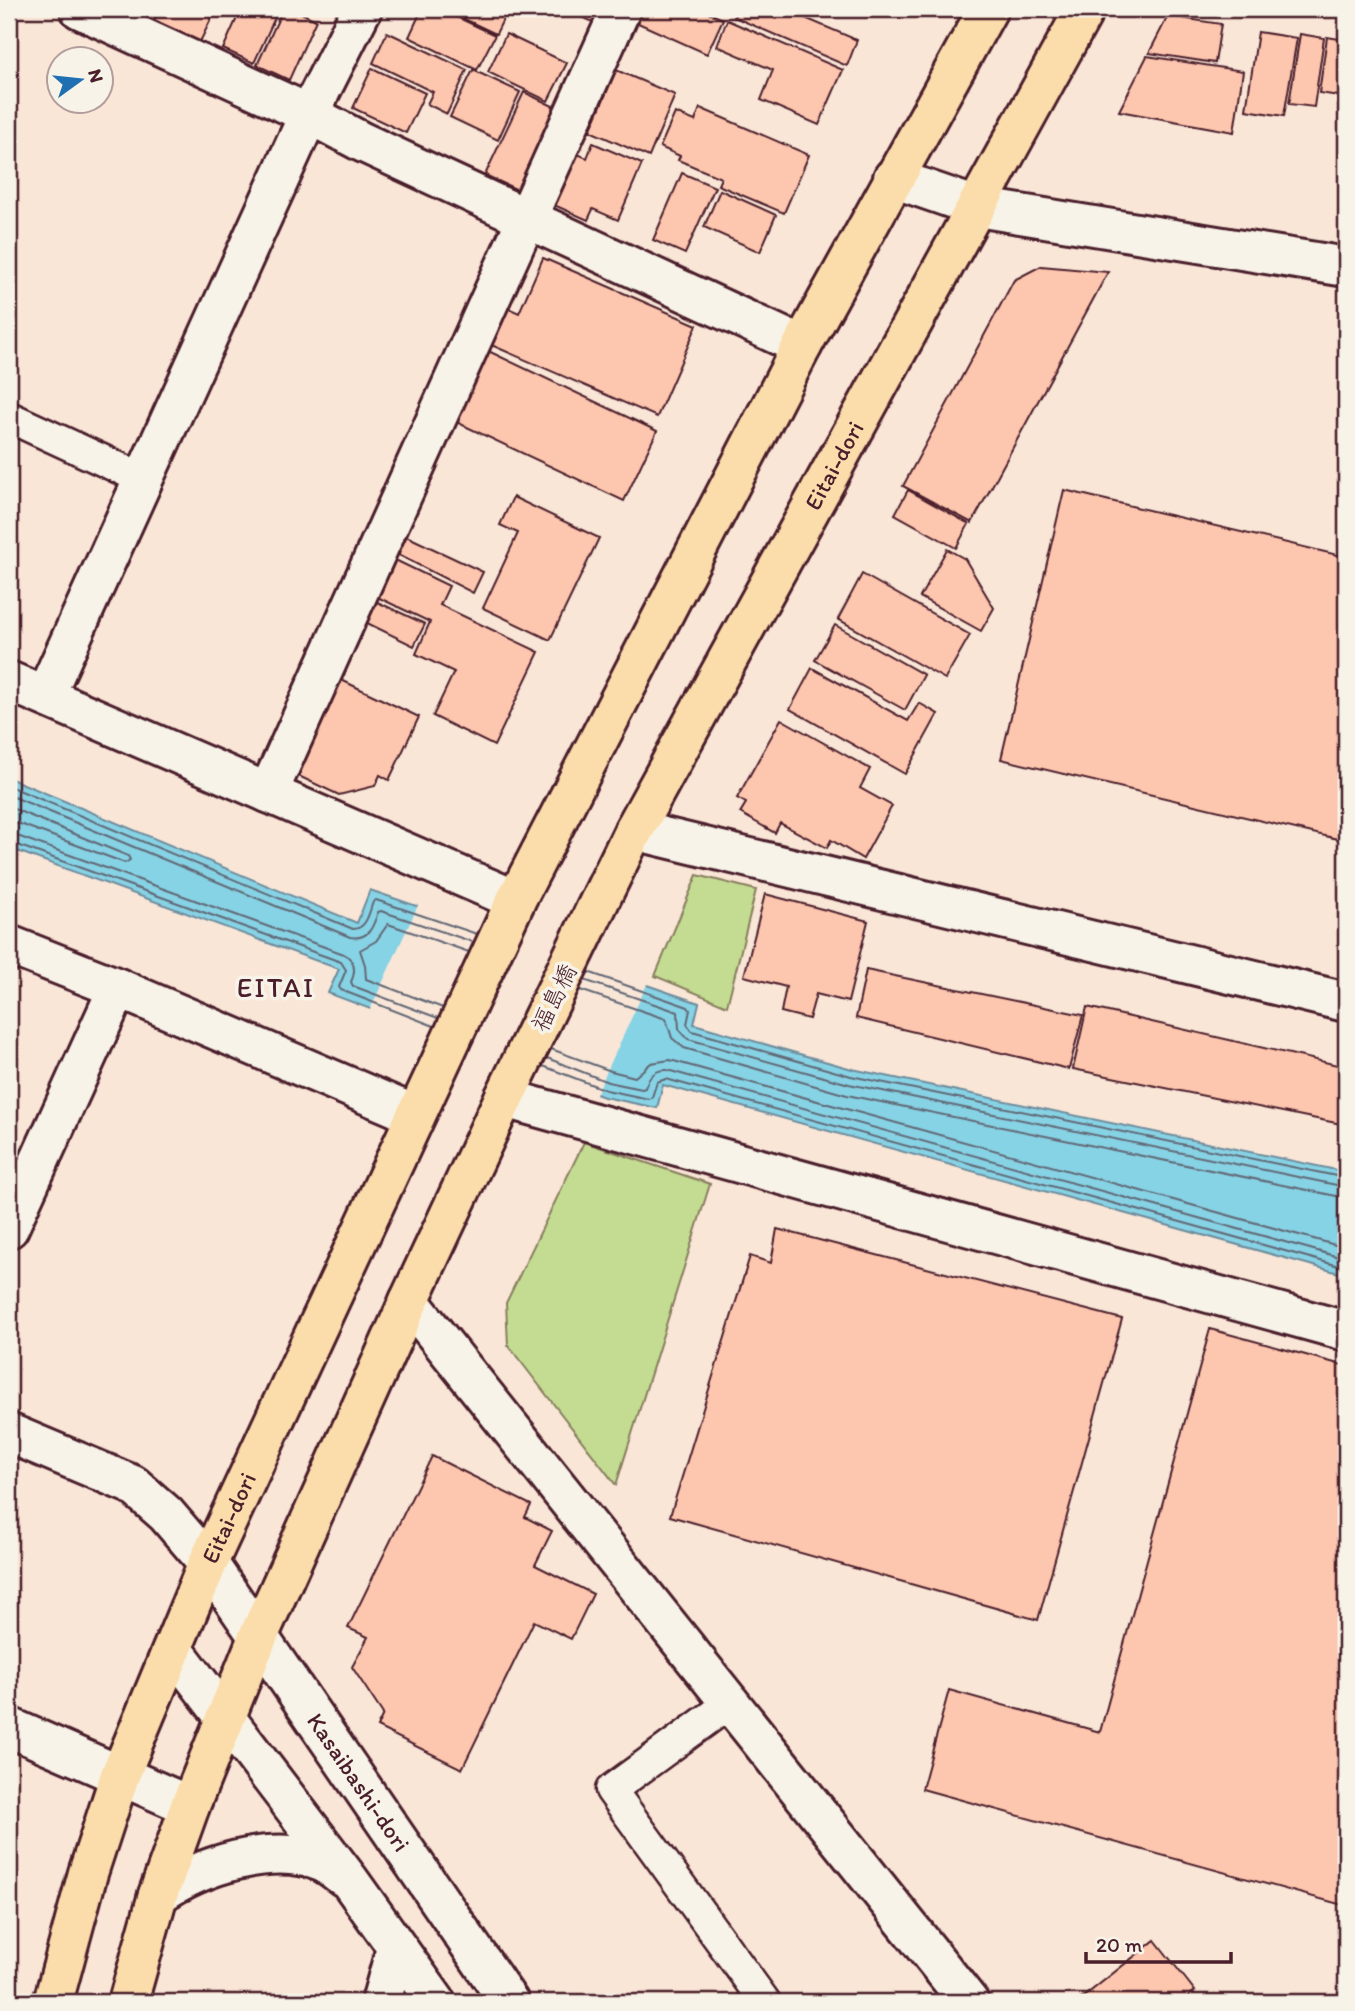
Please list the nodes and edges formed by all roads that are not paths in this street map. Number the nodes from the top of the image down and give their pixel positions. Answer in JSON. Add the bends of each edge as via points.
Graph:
{"nodes":[{"id":1,"x":80,"y":9,"type":"edge"},
{"id":2,"x":362,"y":9,"type":"edge"},
{"id":3,"x":621,"y":9,"type":"edge"},
{"id":4,"x":988,"y":9,"type":"edge"},
{"id":5,"x":1086,"y":9,"type":"edge"},
{"id":6,"x":309,"y":114,"type":"junction"},
{"id":7,"x":893,"y":178,"type":"junction"},
{"id":8,"x":977,"y":207,"type":"junction"},
{"id":9,"x":528,"y":218,"type":"junction"},
{"id":10,"x":1346,"y":267,"type":"edge"},
{"id":11,"x":802,"y":346,"type":"junction"},
{"id":12,"x":9,"y":417,"type":"edge"},
{"id":13,"x":143,"y":479,"type":"junction"},
{"id":14,"x":9,"y":681,"type":"edge"},
{"id":15,"x":45,"y":696,"type":"junction"},
{"id":16,"x":268,"y":793,"type":"junction"},
{"id":17,"x":634,"y":830,"type":"junction"},
{"id":18,"x":510,"y":913,"type":"junction"},
{"id":19,"x":589,"y":925,"type":"joint"},
{"id":20,"x":9,"y":945,"type":"edge"},
{"id":21,"x":118,"y":988,"type":"junction"},
{"id":22,"x":1346,"y":1002,"type":"edge"},
{"id":23,"x":511,"y":1084,"type":"junction"},
{"id":24,"x":415,"y":1115,"type":"junction"},
{"id":25,"x":9,"y":1228,"type":"edge"},
{"id":26,"x":409,"y":1301,"type":"junction"},
{"id":27,"x":1346,"y":1331,"type":"edge"},
{"id":28,"x":9,"y":1433,"type":"edge"},
{"id":29,"x":208,"y":1563,"type":"junction"},
{"id":30,"x":258,"y":1637,"type":"junction"},
{"id":31,"x":173,"y":1648,"type":"junction"},
{"id":32,"x":730,"y":1703,"type":"junction"},
{"id":33,"x":226,"y":1718,"type":"junction"},
{"id":34,"x":9,"y":1727,"type":"edge"},
{"id":35,"x":120,"y":1775,"type":"junction"},
{"id":36,"x":190,"y":1806,"type":"junction"},
{"id":37,"x":349,"y":1880,"type":"junction"},
{"id":38,"x":158,"y":1895,"type":"junction"},
{"id":39,"x":396,"y":1948,"type":"junction"},
{"id":40,"x":966,"y":2001,"type":"edge"},
{"id":41,"x":53,"y":2002,"type":"edge"},
{"id":42,"x":128,"y":2002,"type":"edge"},
{"id":43,"x":381,"y":2002,"type":"edge"},
{"id":44,"x":436,"y":2002,"type":"edge"},
{"id":45,"x":509,"y":2002,"type":"edge"},
{"id":46,"x":765,"y":2002,"type":"edge"}],
"edges":[{"from":1,"to":6,"type":"street"},
{"from":2,"to":6,"type":"street"},
{"from":3,"to":9,"type":"street"},
{"from":4,"to":7,"type":"main road"},
{"from":5,"to":8,"type":"main road","name":"Eitai-dori"},
{"from":6,"to":9,"type":"street"},
{"from":6,"to":13,"type":"street"},
{"from":7,"to":8,"type":"street"},
{"from":7,"to":11,"type":"main road"},
{"from":8,"to":10,"type":"street"},
{"from":8,"to":17,"type":"main road","name":"Eitai-dori"},
{"from":9,"to":11,"type":"street"},
{"from":9,"to":16,"type":"street"},
{"from":11,"to":18,"type":"main road"},
{"from":12,"to":13,"type":"lane"},
{"from":13,"to":15,"type":"street"},
{"from":14,"to":15,"type":"street"},
{"from":15,"to":16,"type":"street"},
{"from":16,"to":18,"type":"street"},
{"from":17,"to":19,"type":"main road","name":"Eitai-dori"},
{"from":17,"to":22,"type":"street"},
{"from":18,"to":24,"type":"main road","name":"Eitai-dori"},
{"from":19,"to":23,"type":"main road","name":"福島橋"},
{"from":20,"to":21,"type":"street"},
{"from":21,"to":24,"type":"street"},
{"from":21,"to":25,"type":"street"},
{"from":23,"to":26,"type":"main road"},
{"from":23,"to":27,"type":"street"},
{"from":24,"to":29,"type":"main road","name":"Eitai-dori"},
{"from":26,"to":30,"type":"main road"},
{"from":26,"to":32,"type":"street"},
{"from":28,"to":29,"type":"street","name":"Kasaibashi-dori","via":[[133,1485],[166,1514]]},
{"from":29,"to":30,"type":"street","name":"Kasaibashi-dori"},
{"from":29,"to":31,"type":"main road","name":"Eitai-dori"},
{"from":30,"to":33,"type":"main road"},
{"from":30,"to":45,"type":"street","name":"Kasaibashi-dori"},
{"from":31,"to":33,"type":"street"},
{"from":31,"to":35,"type":"main road","name":"Eitai-dori"},
{"from":32,"to":40,"type":"street"},
{"from":32,"to":46,"type":"lane","via":[[611,1790]]},
{"from":33,"to":36,"type":"main road"},
{"from":33,"to":37,"type":"street"},
{"from":34,"to":35,"type":"street"},
{"from":35,"to":36,"type":"street"},
{"from":35,"to":41,"type":"main road","name":"Eitai-dori"},
{"from":36,"to":38,"type":"main road"},
{"from":37,"to":38,"type":"street","via":[[322,1862],[272,1855],[194,1874]]},
{"from":37,"to":39,"type":"street"},
{"from":38,"to":42,"type":"main road"},
{"from":39,"to":43,"type":"street"},
{"from":39,"to":44,"type":"street"}]}
